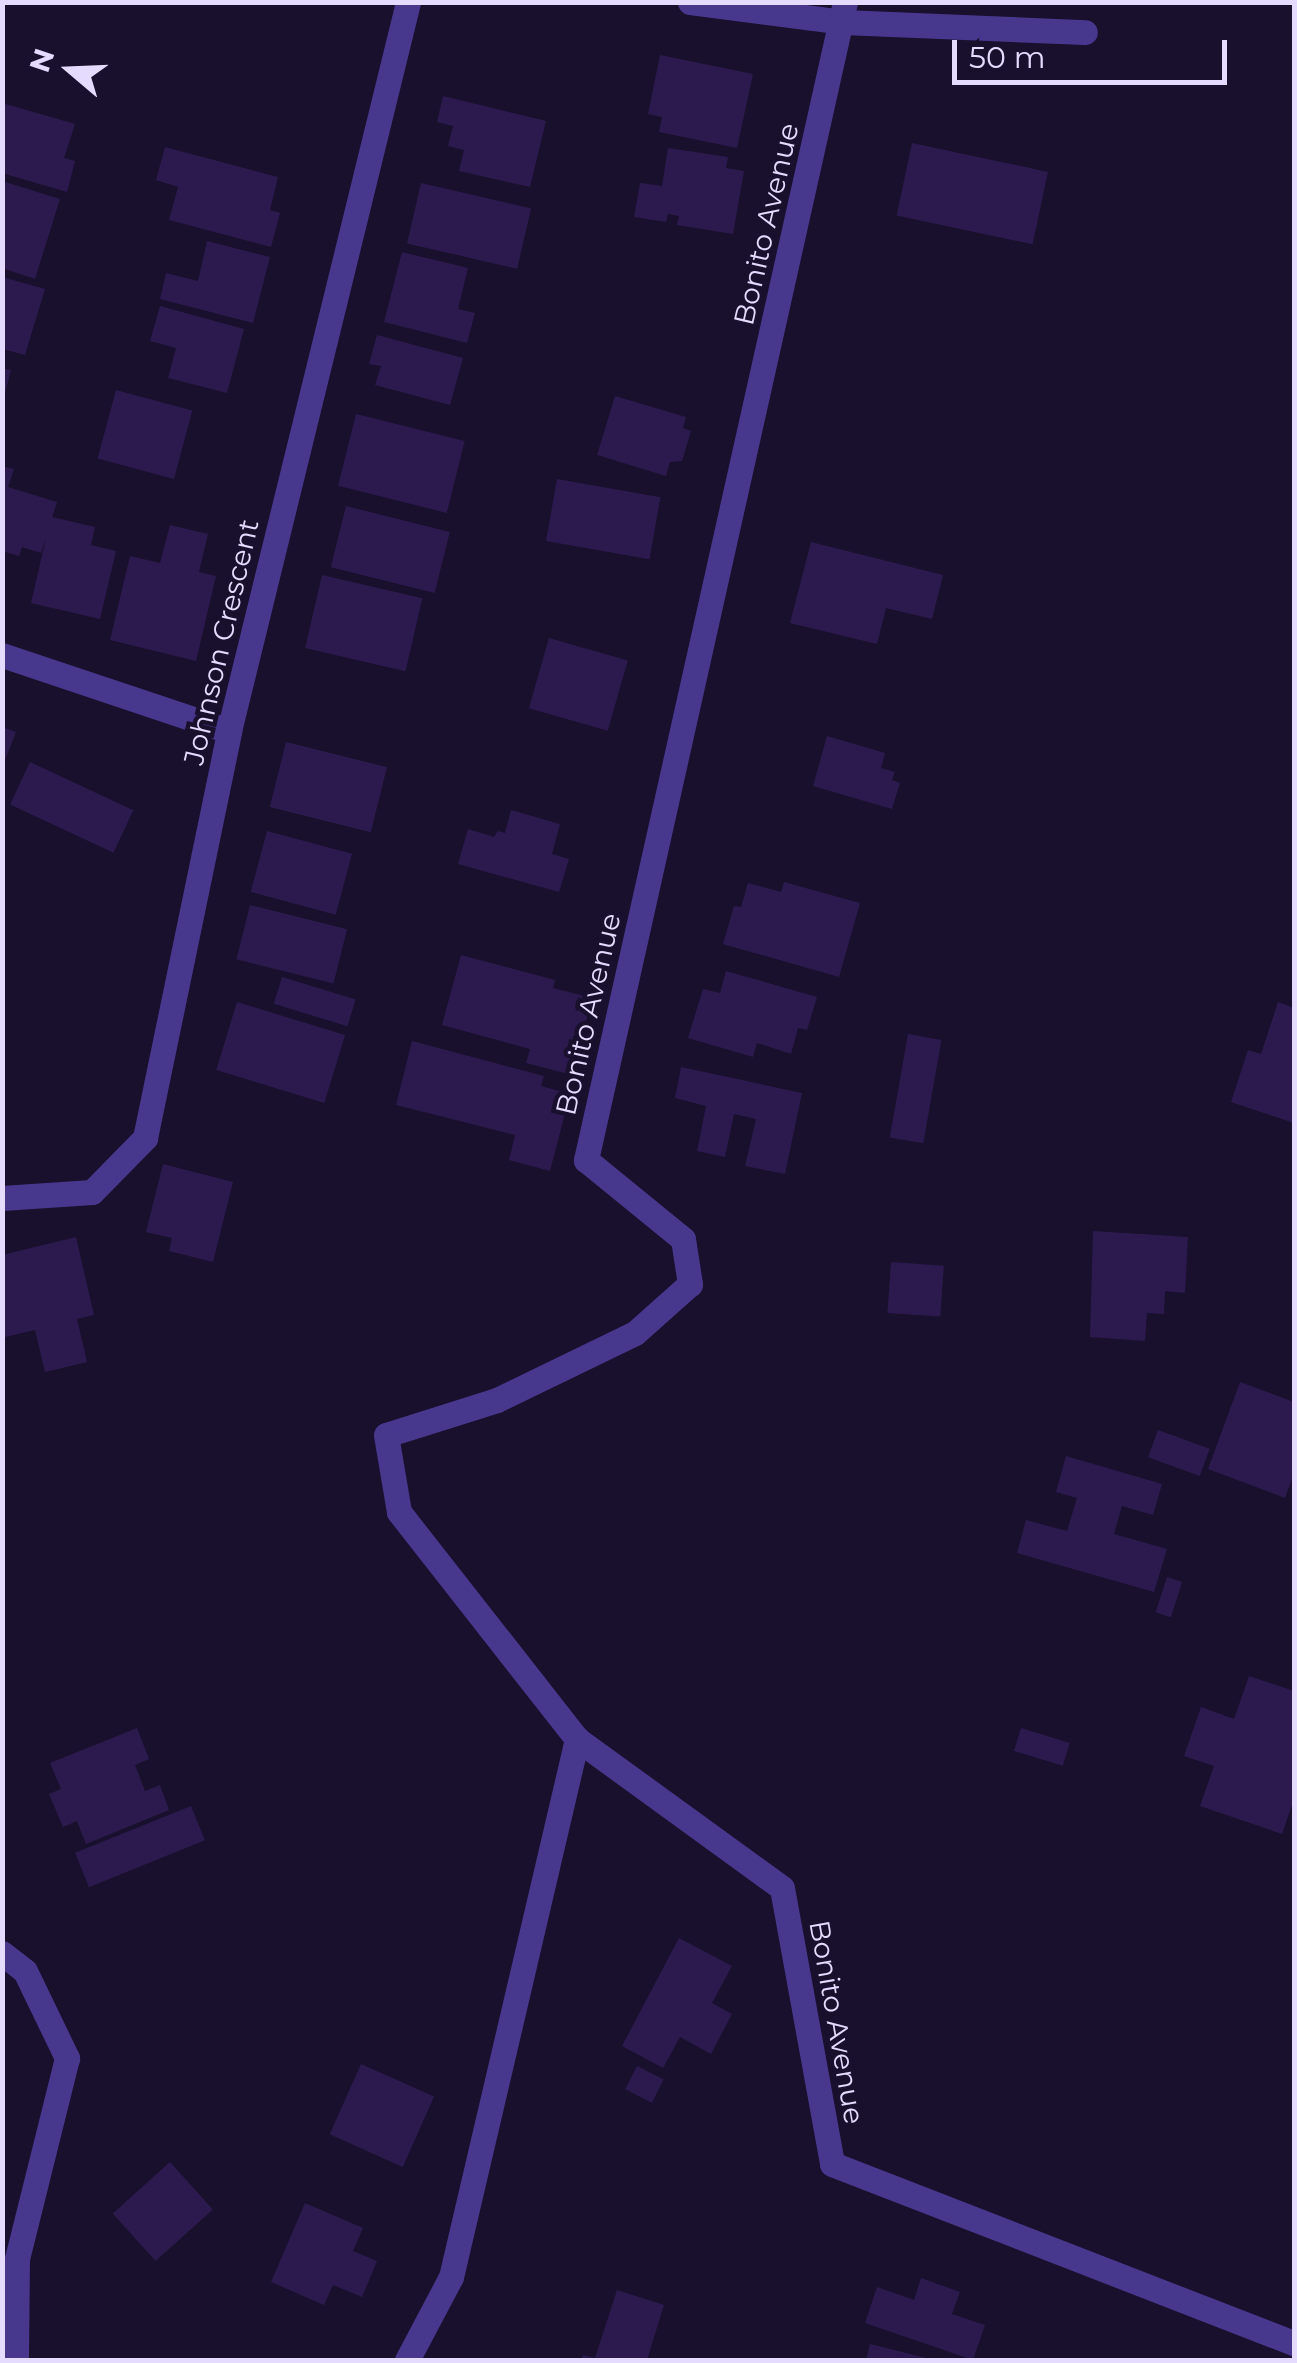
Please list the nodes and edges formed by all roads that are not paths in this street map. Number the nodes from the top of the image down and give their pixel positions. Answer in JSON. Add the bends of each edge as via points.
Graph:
{"nodes":[{"id":1,"x":408,"y":2,"type":"edge"},
{"id":2,"x":690,"y":2,"type":"edge"},
{"id":3,"x":844,"y":12,"type":"edge"},
{"id":4,"x":1085,"y":32,"type":"dead end"},
{"id":5,"x":2,"y":655,"type":"edge"},
{"id":6,"x":229,"y":731,"type":"junction"},
{"id":7,"x":2,"y":1198,"type":"edge"},
{"id":8,"x":577,"y":1739,"type":"junction"},
{"id":9,"x":2,"y":1953,"type":"edge"},
{"id":10,"x":1294,"y":2343,"type":"edge"},
{"id":11,"x":16,"y":2360,"type":"edge"},
{"id":12,"x":406,"y":2360,"type":"edge"}],
"edges":[{"from":1,"to":6,"type":"street","name":"Johnson Crescent"},
{"from":2,"to":3,"type":"street"},
{"from":3,"to":4,"type":"street"},
{"from":3,"to":8,"type":"street","name":"Bonito Avenue","via":[[586,1160],[684,1240],[690,1284],[635,1333],[497,1400],[386,1435],[399,1512]]},
{"from":5,"to":6,"type":"street"},
{"from":6,"to":7,"type":"street","name":"Johnson Crescent","via":[[145,1138],[92,1192]]},
{"from":8,"to":10,"type":"street","name":"Bonito Avenue","via":[[782,1888],[832,2164]]},
{"from":8,"to":12,"type":"street","via":[[451,2277]]},
{"from":9,"to":11,"type":"street","via":[[24,1971],[66,2058],[17,2260]]}]}
